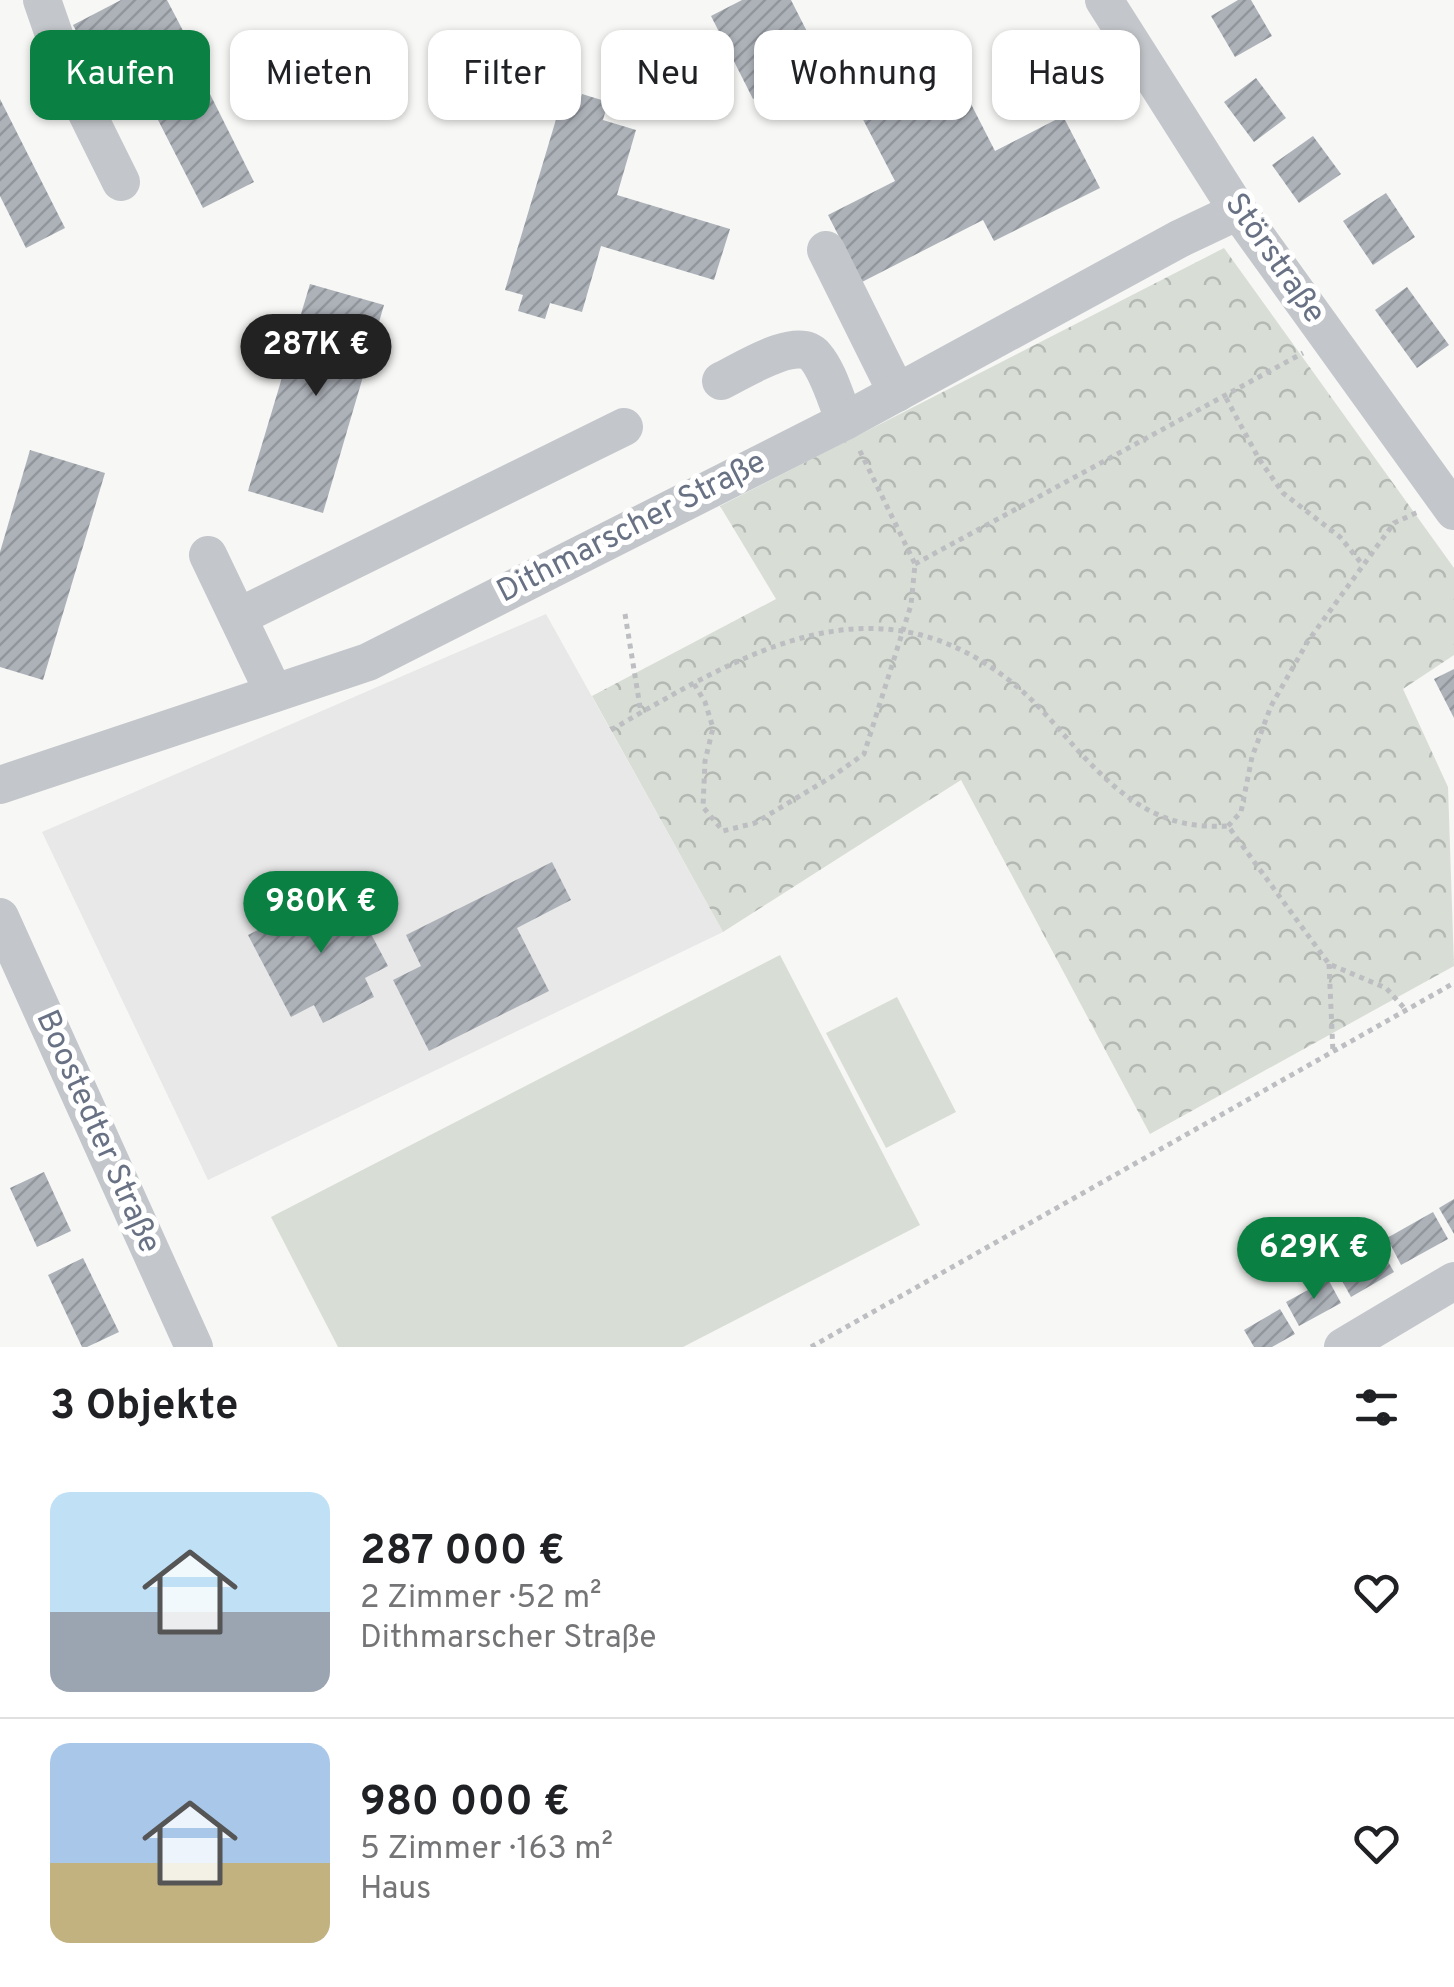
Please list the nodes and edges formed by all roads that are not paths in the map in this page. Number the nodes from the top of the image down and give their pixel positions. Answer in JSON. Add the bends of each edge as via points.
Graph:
{"nodes":[{"id":1,"x":42,"y":0,"type":"edge"},
{"id":2,"x":1104,"y":0,"type":"edge"},
{"id":3,"x":120,"y":182,"type":"dead end"},
{"id":4,"x":1238,"y":211,"type":"junction"},
{"id":5,"x":826,"y":250,"type":"dead end"},
{"id":6,"x":722,"y":381,"type":"dead end"},
{"id":7,"x":897,"y":393,"type":"junction"},
{"id":8,"x":845,"y":421,"type":"junction"},
{"id":9,"x":624,"y":427,"type":"dead end"},
{"id":10,"x":1450,"y":505,"type":"edge"},
{"id":11,"x":208,"y":555,"type":"dead end"},
{"id":12,"x":238,"y":617,"type":"junction"},
{"id":13,"x":274,"y":693,"type":"junction"},
{"id":14,"x":0,"y":785,"type":"edge"},
{"id":15,"x":0,"y":917,"type":"edge"},
{"id":16,"x":1454,"y":1281,"type":"edge"},
{"id":17,"x":194,"y":1347,"type":"edge"},
{"id":18,"x":1343,"y":1347,"type":"edge"}],
"edges":[{"from":1,"to":3,"type":"street","via":[[68,75]]},
{"from":2,"to":4,"type":"street","name":"Störstraße"},
{"from":4,"to":7,"type":"street","name":"Dithmarscher Straße"},
{"from":4,"to":10,"type":"street","name":"Störstraße"},
{"from":5,"to":7,"type":"street"},
{"from":6,"to":8,"type":"street","via":[[792,348],[806,348],[816,356]]},
{"from":7,"to":8,"type":"street","name":"Dithmarscher Straße"},
{"from":8,"to":13,"type":"street","name":"Dithmarscher Straße","via":[[368,662]]},
{"from":9,"to":12,"type":"street"},
{"from":11,"to":12,"type":"street"},
{"from":12,"to":13,"type":"street"},
{"from":13,"to":14,"type":"street","name":"Dithmarscher Straße"},
{"from":15,"to":17,"type":"street","name":"Boostedter Straße"},
{"from":16,"to":18,"type":"street"}]}
